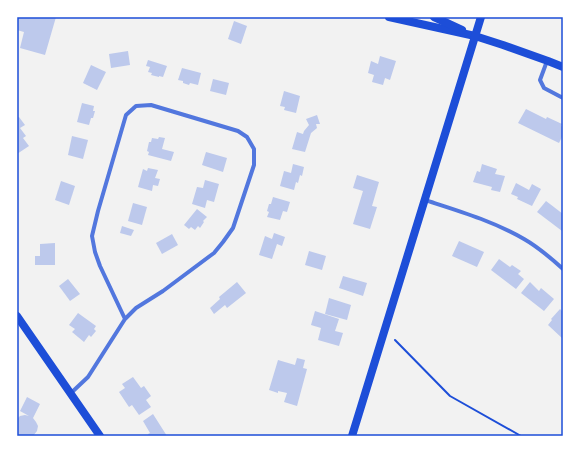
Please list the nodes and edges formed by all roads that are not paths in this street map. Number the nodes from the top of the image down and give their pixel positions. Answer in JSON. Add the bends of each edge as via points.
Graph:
{"nodes":[{"id":1,"x":389,"y":17,"type":"edge"},
{"id":2,"x":434,"y":17,"type":"edge"},
{"id":3,"x":481,"y":17,"type":"edge"},
{"id":4,"x":475,"y":36,"type":"junction"},
{"id":5,"x":548,"y":61,"type":"junction"},
{"id":6,"x":563,"y":67,"type":"edge"},
{"id":7,"x":563,"y":98,"type":"edge"},
{"id":8,"x":425,"y":200,"type":"junction"},
{"id":9,"x":563,"y":269,"type":"edge"},
{"id":10,"x":17,"y":316,"type":"edge"},
{"id":11,"x":125,"y":319,"type":"junction"},
{"id":12,"x":70,"y":393,"type":"junction"},
{"id":13,"x":100,"y":436,"type":"edge"},
{"id":14,"x":352,"y":436,"type":"edge"}],
"edges":[{"from":1,"to":4,"type":"main road"},
{"from":2,"to":4,"type":"main road"},
{"from":3,"to":4,"type":"main road"},
{"from":4,"to":5,"type":"main road"},
{"from":4,"to":8,"type":"main road"},
{"from":5,"to":6,"type":"main road"},
{"from":5,"to":7,"type":"street","via":[[540,80],[544,88]]},
{"from":8,"to":9,"type":"street","via":[[461,211],[526,240]]},
{"from":8,"to":14,"type":"main road"},
{"from":10,"to":12,"type":"main road"},
{"from":11,"to":11,"type":"street","via":[[136,308],[214,253],[233,228],[254,165],[254,149],[247,137],[238,131],[150,105],[136,106],[126,115],[92,236],[100,266]]},
{"from":11,"to":12,"type":"street","via":[[88,377]]},
{"from":12,"to":13,"type":"main road"}]}
